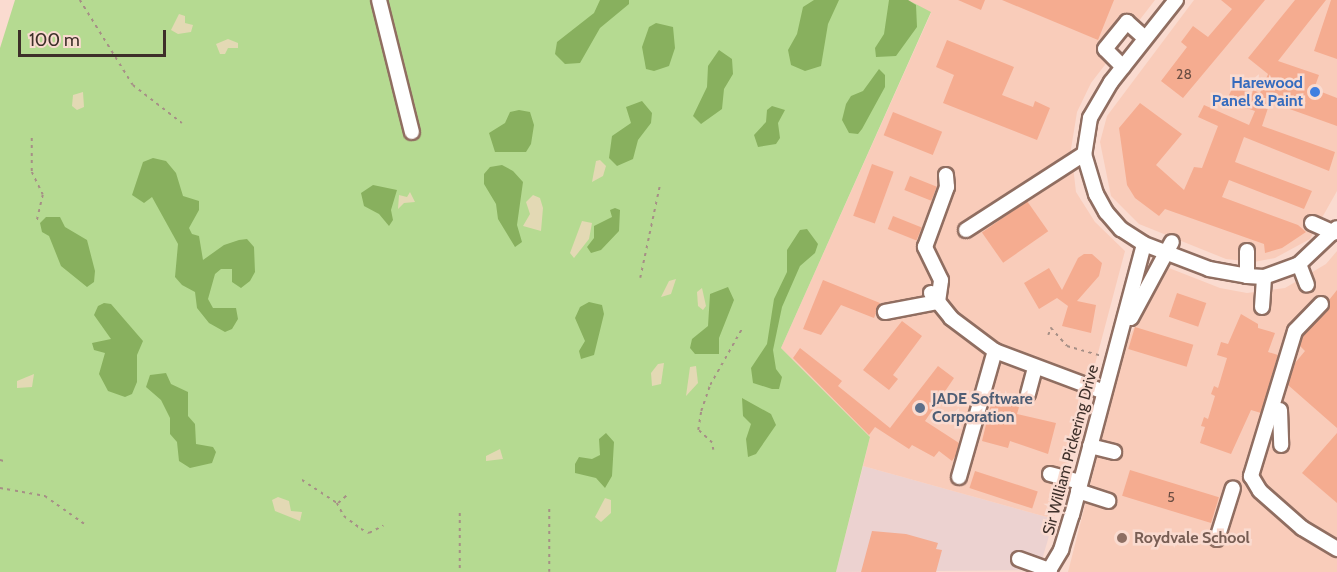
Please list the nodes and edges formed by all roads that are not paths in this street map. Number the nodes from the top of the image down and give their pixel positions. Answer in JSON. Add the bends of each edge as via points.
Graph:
{"nodes":[{"id":1,"x":378,"y":0,"type":"edge"},
{"id":2,"x":1172,"y":1,"type":"edge"},
{"id":3,"x":1145,"y":38,"type":"junction"},
{"id":4,"x":1123,"y":67,"type":"junction"},
{"id":5,"x":412,"y":132,"type":"dead end"},
{"id":6,"x":1084,"y":154,"type":"junction"},
{"id":7,"x":946,"y":175,"type":"dead end"},
{"id":8,"x":1312,"y":224,"type":"dead end"},
{"id":9,"x":966,"y":230,"type":"dead end"},
{"id":10,"x":1335,"y":230,"type":"edge"},
{"id":11,"x":1144,"y":244,"type":"junction"},
{"id":12,"x":1170,"y":247,"type":"junction"},
{"id":13,"x":1246,"y":251,"type":"dead end"},
{"id":14,"x":1299,"y":264,"type":"junction"},
{"id":15,"x":1247,"y":276,"type":"junction"},
{"id":16,"x":1264,"y":277,"type":"junction"},
{"id":17,"x":1307,"y":285,"type":"dead end"},
{"id":18,"x":935,"y":298,"type":"junction"},
{"id":19,"x":1321,"y":304,"type":"dead end"},
{"id":20,"x":1262,"y":307,"type":"dead end"},
{"id":21,"x":885,"y":312,"type":"dead end"},
{"id":22,"x":1121,"y":335,"type":"junction"},
{"id":23,"x":995,"y":351,"type":"junction"},
{"id":24,"x":1035,"y":368,"type":"junction"},
{"id":25,"x":1104,"y":392,"type":"junction"},
{"id":26,"x":1028,"y":394,"type":"dead end"},
{"id":27,"x":1282,"y":409,"type":"junction"},
{"id":28,"x":1281,"y":445,"type":"dead end"},
{"id":29,"x":1090,"y":446,"type":"junction"},
{"id":30,"x":1113,"y":452,"type":"dead end"},
{"id":31,"x":1050,"y":474,"type":"dead end"},
{"id":32,"x":959,"y":477,"type":"dead end"},
{"id":33,"x":1079,"y":486,"type":"junction"},
{"id":34,"x":1233,"y":488,"type":"dead end"},
{"id":35,"x":1107,"y":501,"type":"dead end"},
{"id":36,"x":1217,"y":539,"type":"dead end"},
{"id":37,"x":1337,"y":549,"type":"edge"},
{"id":38,"x":1019,"y":559,"type":"dead end"},
{"id":39,"x":1049,"y":571,"type":"edge"}],
"edges":[{"from":1,"to":5,"type":"street"},
{"from":2,"to":3,"type":"street"},
{"from":3,"to":4,"type":"street"},
{"from":3,"to":4,"type":"street","via":[[1127,22],[1105,49]]},
{"from":4,"to":6,"type":"street","via":[[1106,79]]},
{"from":6,"to":9,"type":"street"},
{"from":6,"to":11,"type":"street","via":[[1106,212],[1121,229]]},
{"from":7,"to":18,"type":"street","via":[[947,187],[932,216],[925,248],[940,280]]},
{"from":8,"to":10,"type":"street"},
{"from":10,"to":14,"type":"street"},
{"from":11,"to":12,"type":"street"},
{"from":11,"to":22,"type":"street","name":"Sir William Pickering Drive"},
{"from":12,"to":15,"type":"street","via":[[1209,269]]},
{"from":12,"to":22,"type":"street","name":"Sir William Pickering Drive","via":[[1137,316]]},
{"from":13,"to":15,"type":"street"},
{"from":14,"to":16,"type":"street"},
{"from":14,"to":17,"type":"street"},
{"from":15,"to":16,"type":"street"},
{"from":16,"to":20,"type":"street"},
{"from":18,"to":21,"type":"street"},
{"from":18,"to":23,"type":"street","via":[[947,323]]},
{"from":19,"to":27,"type":"street","via":[[1295,331]]},
{"from":22,"to":25,"type":"street","name":"Sir William Pickering Drive"},
{"from":23,"to":24,"type":"street"},
{"from":23,"to":32,"type":"street"},
{"from":24,"to":25,"type":"street"},
{"from":24,"to":26,"type":"street"},
{"from":25,"to":29,"type":"street","name":"Sir William Pickering Drive"},
{"from":27,"to":28,"type":"street"},
{"from":27,"to":37,"type":"street","via":[[1252,469],[1254,483],[1302,528]]},
{"from":29,"to":30,"type":"street"},
{"from":29,"to":33,"type":"street","name":"Sir William Pickering Drive"},
{"from":31,"to":33,"type":"street"},
{"from":33,"to":35,"type":"street"},
{"from":33,"to":39,"type":"street","name":"Sir William Pickering Drive","via":[[1061,550]]},
{"from":34,"to":36,"type":"street"},
{"from":38,"to":39,"type":"street"}]}
